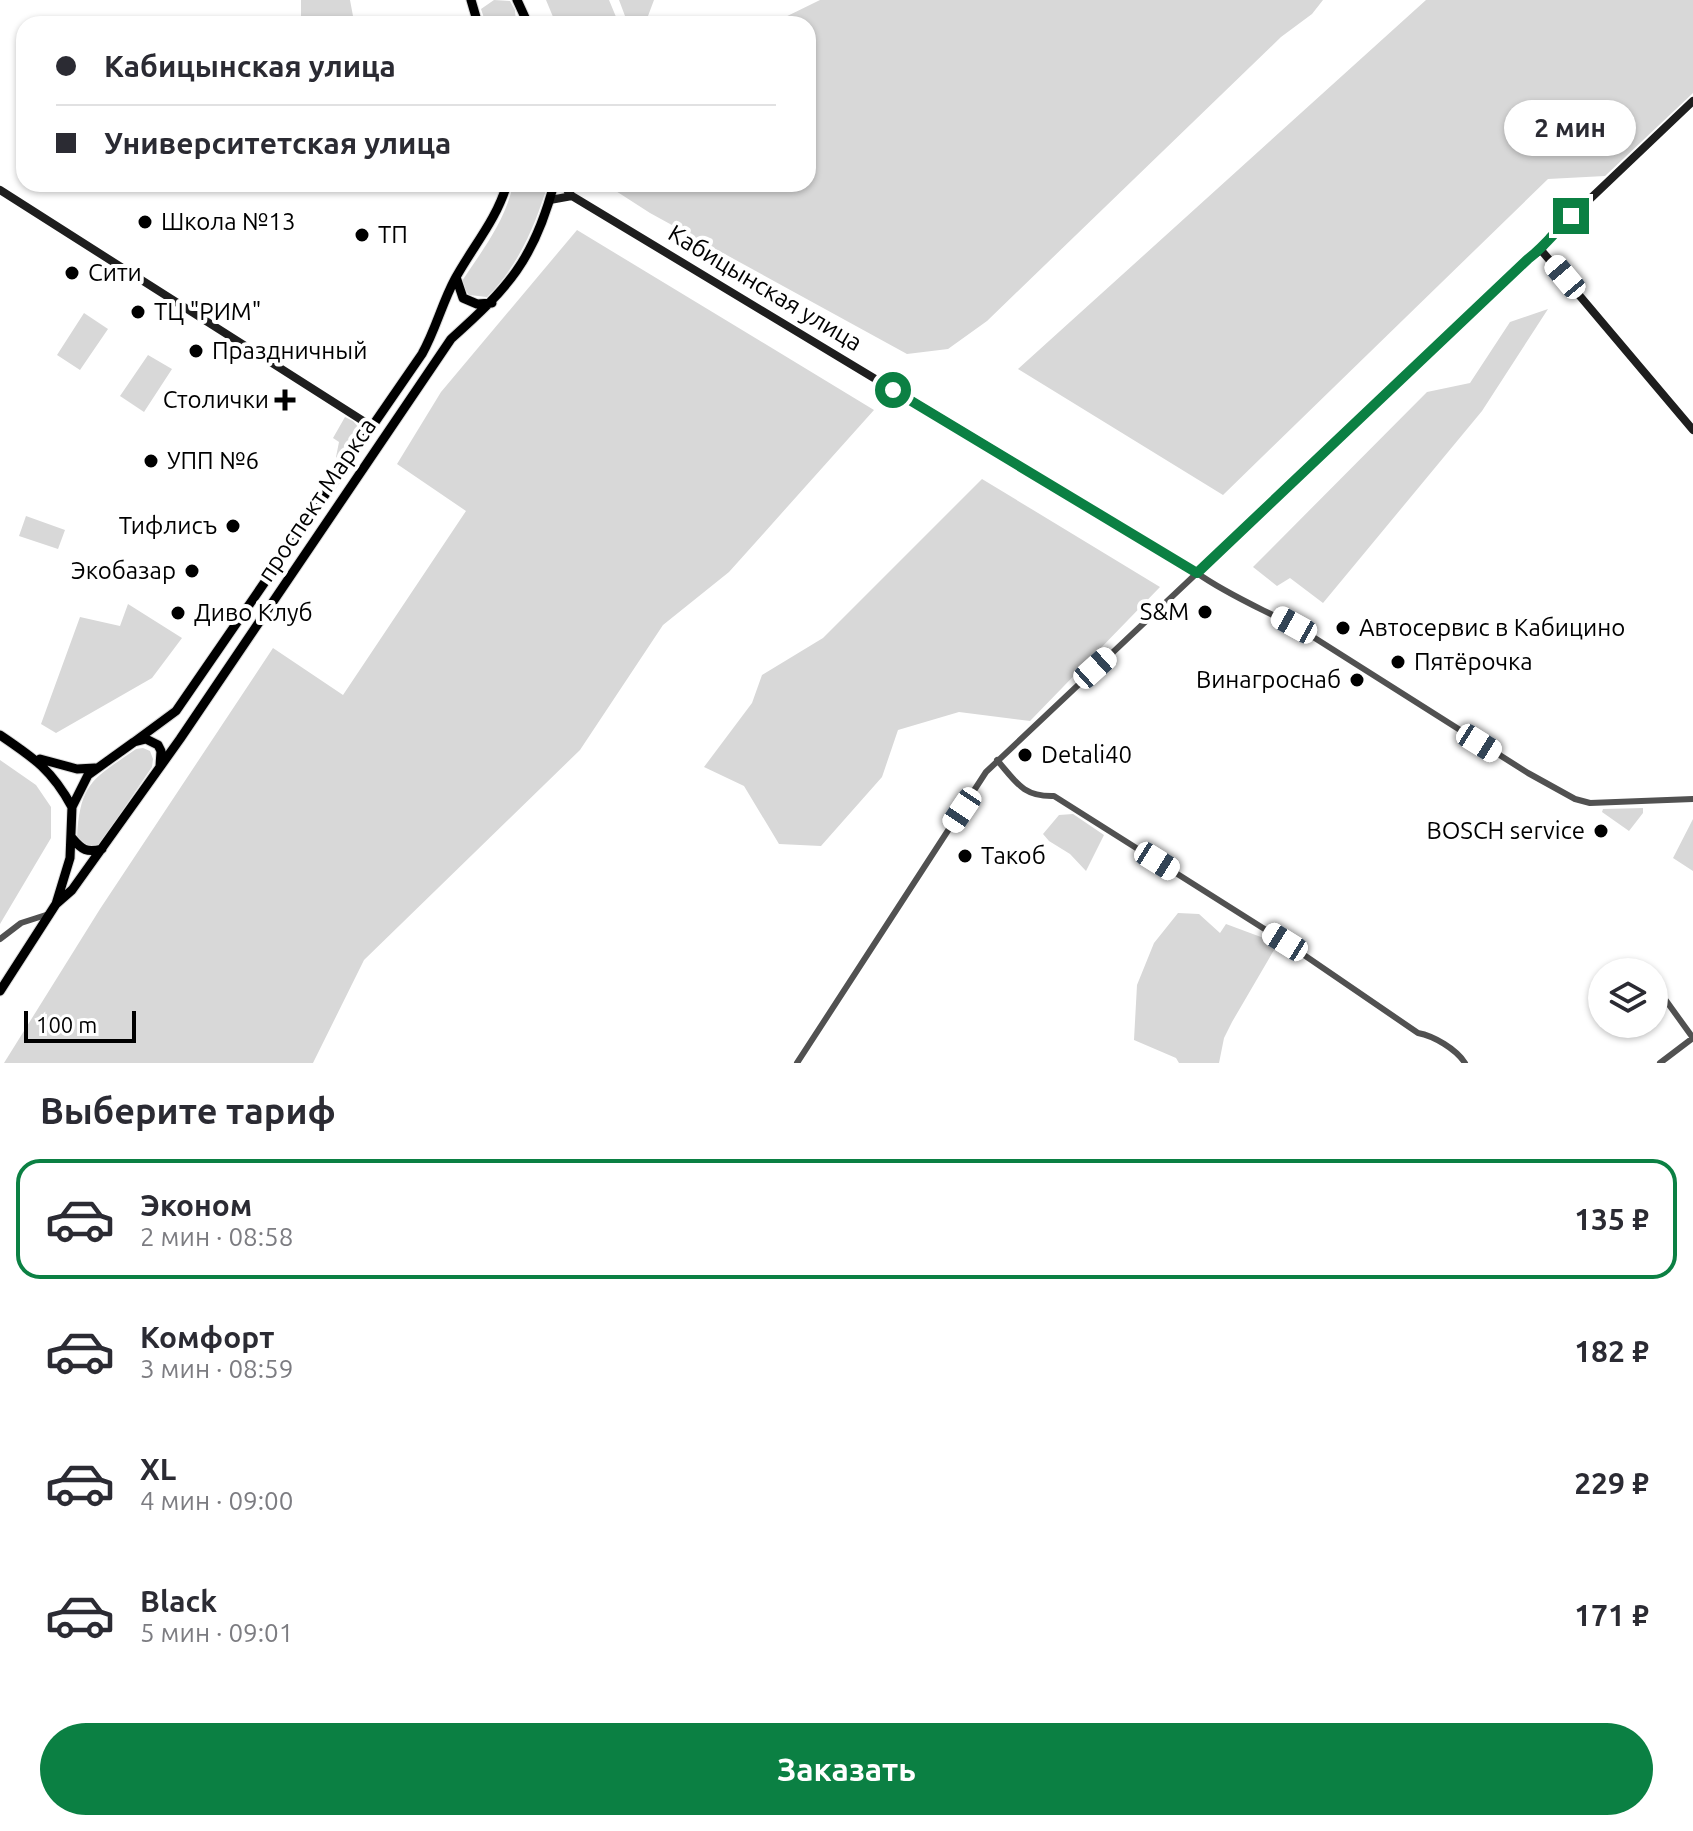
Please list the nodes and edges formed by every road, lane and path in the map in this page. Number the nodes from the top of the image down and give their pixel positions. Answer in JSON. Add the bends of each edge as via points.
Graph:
{"nodes":[{"id":1,"x":482,"y":0,"type":"edge"},
{"id":2,"x":472,"y":5,"type":"edge"},
{"id":3,"x":1693,"y":101,"type":"edge"},
{"id":4,"x":0,"y":190,"type":"edge"},
{"id":5,"x":504,"y":192,"type":"edge"},
{"id":6,"x":552,"y":192,"type":"edge"},
{"id":7,"x":569,"y":192,"type":"edge"},
{"id":8,"x":572,"y":196,"type":"junction"},
{"id":9,"x":550,"y":200,"type":"junction"},
{"id":10,"x":1541,"y":250,"type":"junction"},
{"id":11,"x":456,"y":277,"type":"junction"},
{"id":12,"x":492,"y":303,"type":"junction"},
{"id":13,"x":371,"y":426,"type":"junction"},
{"id":14,"x":1693,"y":430,"type":"edge"},
{"id":15,"x":385,"y":436,"type":"junction"},
{"id":16,"x":1197,"y":573,"type":"junction"},
{"id":17,"x":0,"y":735,"type":"edge"},
{"id":18,"x":134,"y":742,"type":"junction"},
{"id":19,"x":35,"y":758,"type":"junction"},
{"id":20,"x":997,"y":760,"type":"junction"},
{"id":21,"x":95,"y":768,"type":"junction"},
{"id":22,"x":159,"y":769,"type":"junction"},
{"id":23,"x":1693,"y":799,"type":"edge"},
{"id":24,"x":72,"y":807,"type":"junction"},
{"id":25,"x":72,"y":838,"type":"junction"},
{"id":26,"x":102,"y":849,"type":"junction"},
{"id":27,"x":56,"y":904,"type":"junction"},
{"id":28,"x":49,"y":914,"type":"junction"},
{"id":29,"x":0,"y":939,"type":"edge"},
{"id":30,"x":0,"y":991,"type":"edge"},
{"id":31,"x":1668,"y":1003,"type":"edge"},
{"id":32,"x":1693,"y":1038,"type":"edge"},
{"id":33,"x":797,"y":1063,"type":"edge"},
{"id":34,"x":1465,"y":1063,"type":"edge"},
{"id":35,"x":1660,"y":1063,"type":"edge"}],
"edges":[{"from":1,"to":2,"type":"main road"},
{"from":3,"to":10,"type":"street"},
{"from":4,"to":13,"type":"street"},
{"from":5,"to":11,"type":"main road","name":"проспект Маркса"},
{"from":6,"to":9,"type":"main road","name":"проспект Маркса"},
{"from":7,"to":8,"type":"street","name":"Кабицынская улица"},
{"from":8,"to":9,"type":"street"},
{"from":8,"to":16,"type":"street","name":"Кабицынская улица"},
{"from":9,"to":12,"type":"main road","name":"проспект Маркса","via":[[518,270]]},
{"from":10,"to":14,"type":"street"},
{"from":10,"to":16,"type":"street"},
{"from":11,"to":12,"type":"main road","via":[[463,298]]},
{"from":11,"to":13,"type":"main road","name":"проспект Маркса","via":[[436,330]]},
{"from":12,"to":15,"type":"main road","name":"проспект Маркса","via":[[451,339]]},
{"from":13,"to":15,"type":"main road"},
{"from":13,"to":18,"type":"main road","name":"проспект Маркса","via":[[176,711]]},
{"from":15,"to":22,"type":"main road","name":"проспект Маркса"},
{"from":16,"to":20,"type":"street"},
{"from":16,"to":23,"type":"street","name":"Кабицынская улица","via":[[1277,615],[1575,799]]},
{"from":17,"to":19,"type":"main road"},
{"from":18,"to":21,"type":"main road","name":"проспект Маркса"},
{"from":18,"to":22,"type":"main road","via":[[146,739],[158,745]]},
{"from":19,"to":21,"type":"main road","via":[[69,768]]},
{"from":19,"to":24,"type":"main road","via":[[60,784]]},
{"from":20,"to":33,"type":"street"},
{"from":20,"to":34,"type":"street","via":[[1027,793],[1054,796],[1418,1033],[1451,1049]]},
{"from":21,"to":24,"type":"main road"},
{"from":22,"to":26,"type":"main road","name":"проспект Маркса"},
{"from":24,"to":25,"type":"main road"},
{"from":25,"to":26,"type":"main road","via":[[88,852]]},
{"from":25,"to":27,"type":"main road"},
{"from":26,"to":27,"type":"main road","name":"проспект Маркса"},
{"from":27,"to":28,"type":"main road"},
{"from":28,"to":29,"type":"street","via":[[21,923]]},
{"from":28,"to":30,"type":"main road"},
{"from":31,"to":32,"type":"street"},
{"from":32,"to":35,"type":"street"}]}
